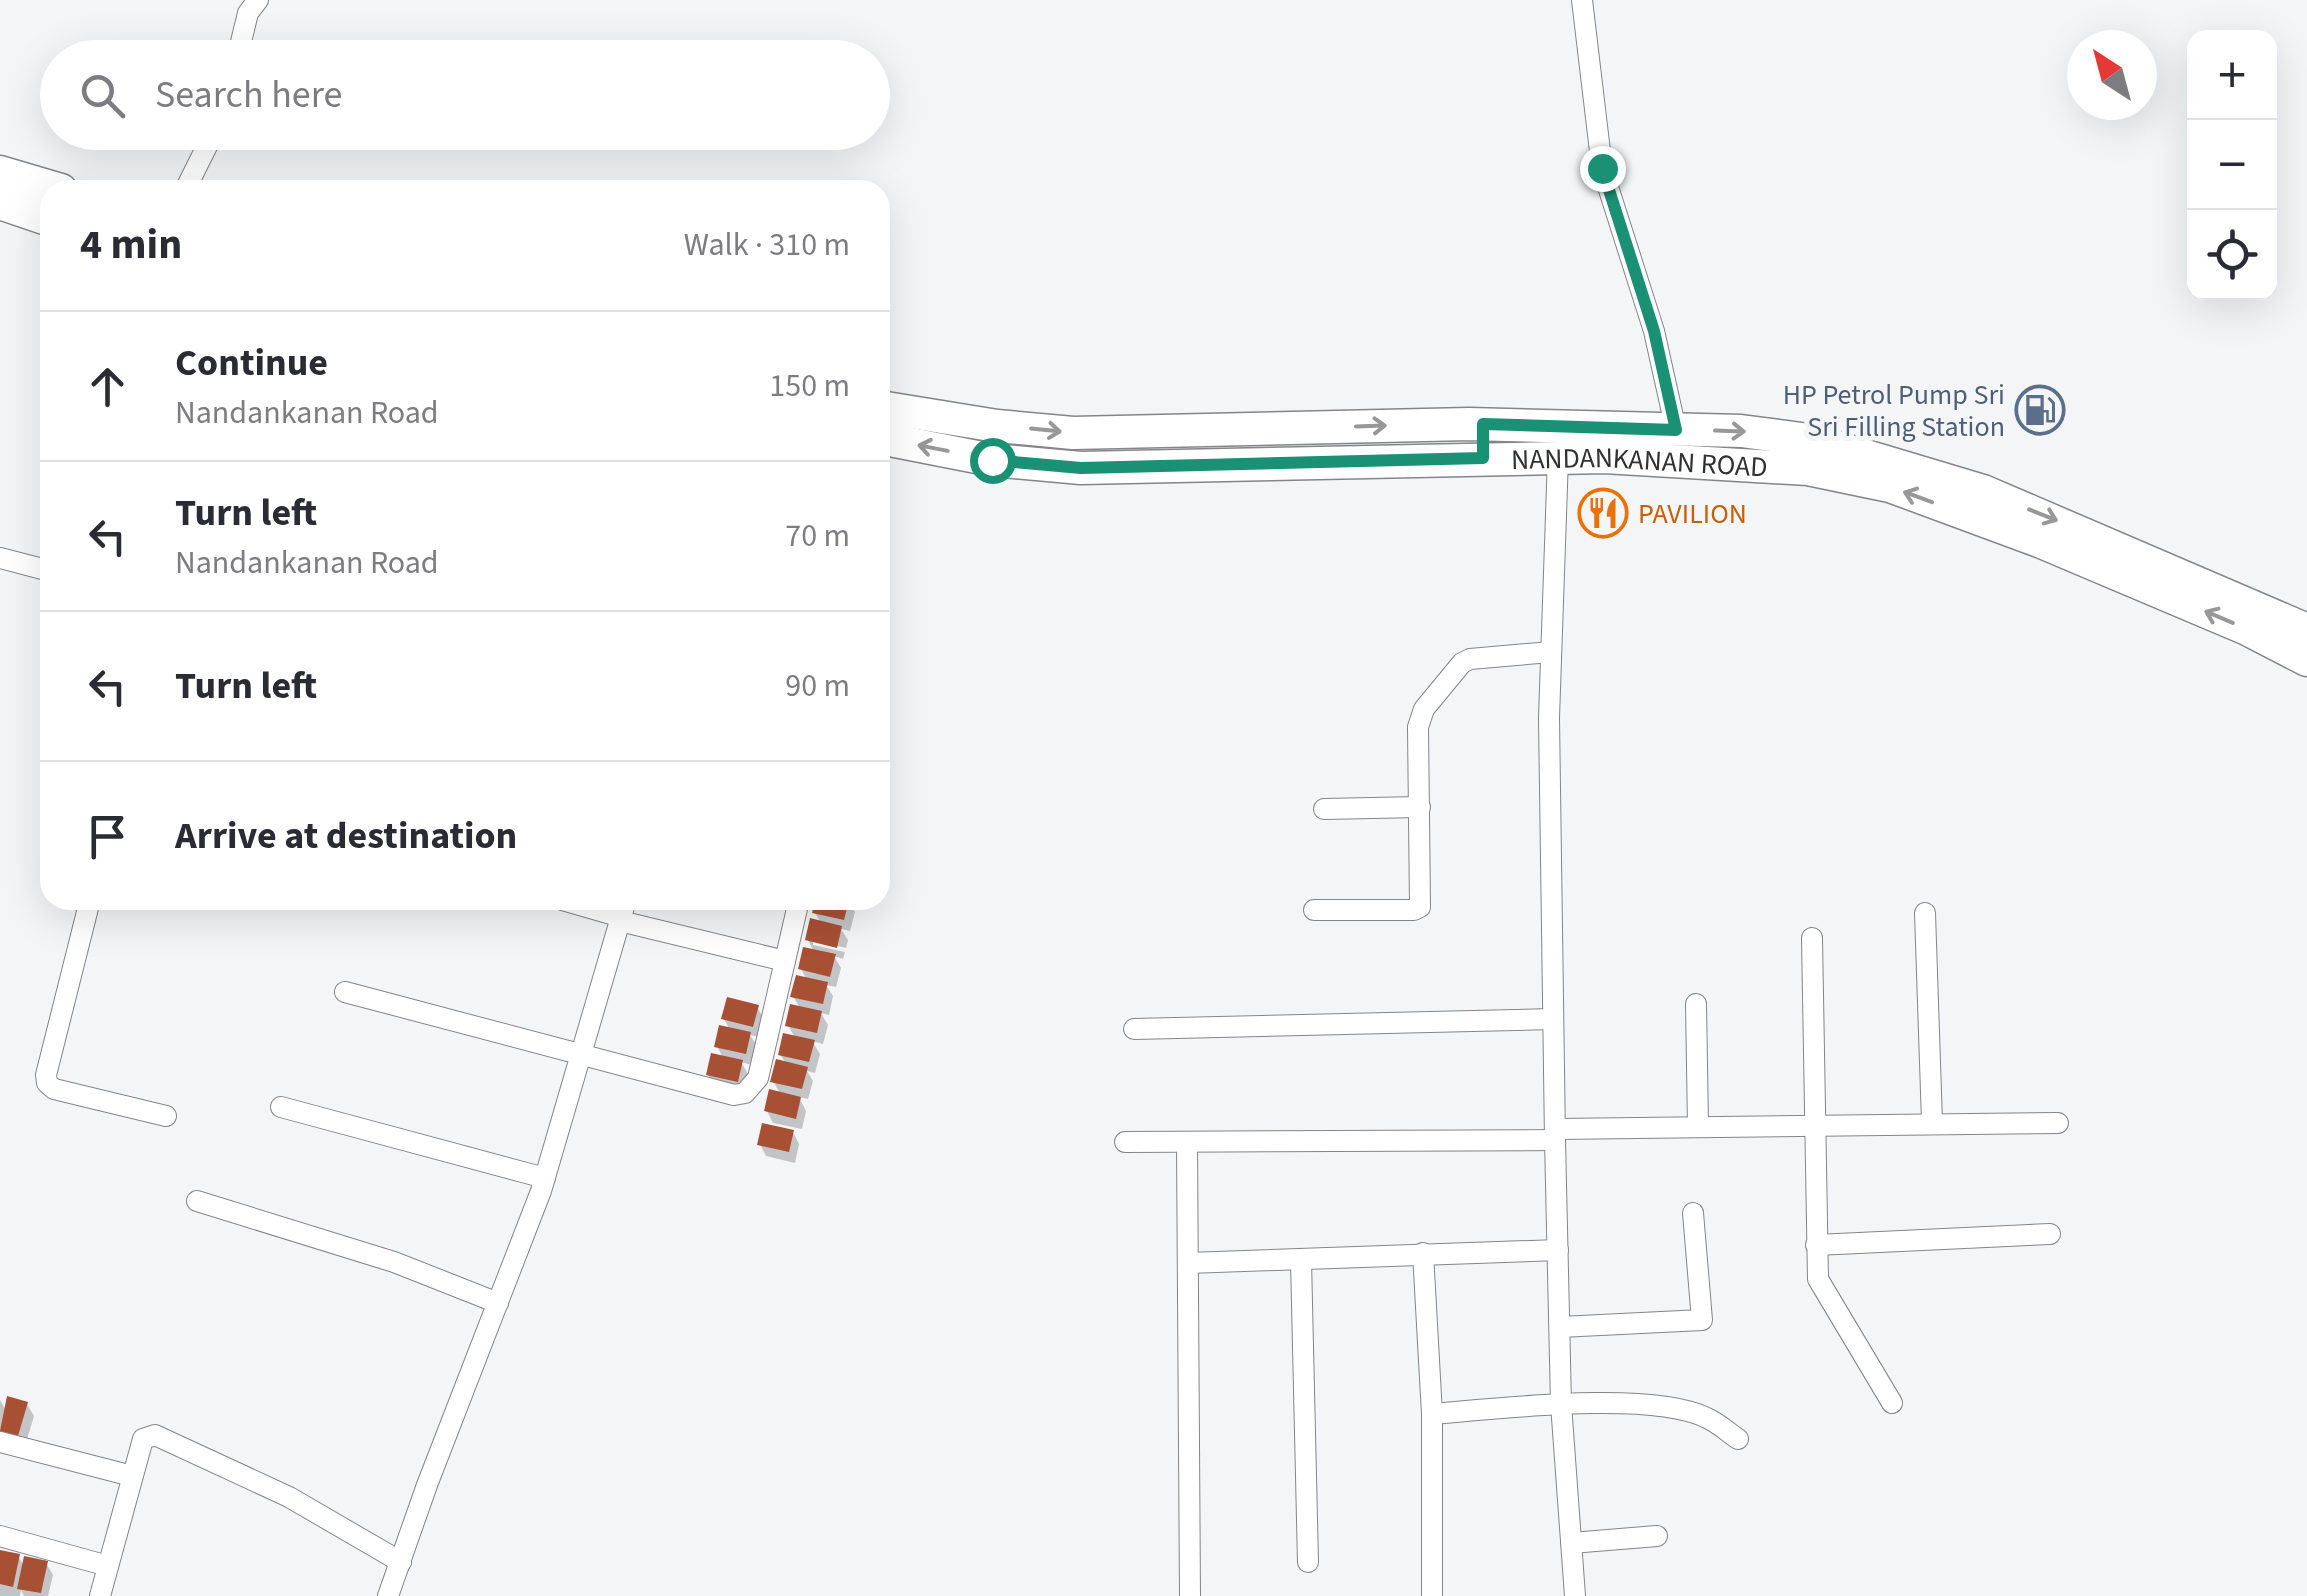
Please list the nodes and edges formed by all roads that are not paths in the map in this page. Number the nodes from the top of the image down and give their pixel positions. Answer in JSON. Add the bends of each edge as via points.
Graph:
{"nodes":[{"id":1,"x":258,"y":0,"type":"edge"},
{"id":2,"x":1582,"y":0,"type":"edge"},
{"id":3,"x":242,"y":40,"type":"edge"},
{"id":4,"x":205,"y":150,"type":"edge"},
{"id":5,"x":0,"y":172,"type":"edge"},
{"id":6,"x":190,"y":180,"type":"edge"},
{"id":7,"x":40,"y":184,"type":"edge"},
{"id":8,"x":0,"y":203,"type":"edge"},
{"id":9,"x":40,"y":217,"type":"edge"},
{"id":10,"x":890,"y":408,"type":"edge"},
{"id":11,"x":1483,"y":424,"type":"junction"},
{"id":12,"x":1676,"y":430,"type":"junction"},
{"id":13,"x":890,"y":440,"type":"edge"},
{"id":14,"x":1558,"y":457,"type":"junction"},
{"id":15,"x":1483,"y":458,"type":"junction"},
{"id":16,"x":0,"y":558,"type":"edge"},
{"id":17,"x":40,"y":569,"type":"edge"},
{"id":18,"x":2307,"y":630,"type":"edge"},
{"id":19,"x":1551,"y":652,"type":"junction"},
{"id":20,"x":2307,"y":660,"type":"edge"},
{"id":21,"x":1420,"y":807,"type":"junction"},
{"id":22,"x":1324,"y":809,"type":"dead end"},
{"id":23,"x":87,"y":910,"type":"edge"},
{"id":24,"x":797,"y":910,"type":"edge"},
{"id":25,"x":1314,"y":910,"type":"dead end"},
{"id":26,"x":622,"y":913,"type":"edge"},
{"id":27,"x":1925,"y":913,"type":"dead end"},
{"id":28,"x":1812,"y":938,"type":"dead end"},
{"id":29,"x":785,"y":961,"type":"junction"},
{"id":30,"x":345,"y":992,"type":"dead end"},
{"id":31,"x":1696,"y":1004,"type":"dead end"},
{"id":32,"x":1554,"y":1018,"type":"junction"},
{"id":33,"x":1134,"y":1028,"type":"dead end"},
{"id":34,"x":580,"y":1052,"type":"junction"},
{"id":35,"x":281,"y":1107,"type":"dead end"},
{"id":36,"x":166,"y":1116,"type":"dead end"},
{"id":37,"x":1932,"y":1122,"type":"junction"},
{"id":38,"x":2058,"y":1123,"type":"dead end"},
{"id":39,"x":1698,"y":1126,"type":"junction"},
{"id":40,"x":1815,"y":1126,"type":"junction"},
{"id":41,"x":1556,"y":1134,"type":"junction"},
{"id":42,"x":1125,"y":1142,"type":"dead end"},
{"id":43,"x":1187,"y":1143,"type":"junction"},
{"id":44,"x":545,"y":1178,"type":"junction"},
{"id":45,"x":197,"y":1201,"type":"dead end"},
{"id":46,"x":1693,"y":1213,"type":"dead end"},
{"id":47,"x":2050,"y":1234,"type":"dead end"},
{"id":48,"x":1816,"y":1245,"type":"junction"},
{"id":49,"x":1558,"y":1250,"type":"junction"},
{"id":50,"x":1423,"y":1254,"type":"junction"},
{"id":51,"x":1301,"y":1260,"type":"junction"},
{"id":52,"x":1188,"y":1263,"type":"junction"},
{"id":53,"x":498,"y":1302,"type":"junction"},
{"id":54,"x":1560,"y":1327,"type":"junction"},
{"id":55,"x":1892,"y":1403,"type":"dead end"},
{"id":56,"x":1560,"y":1404,"type":"junction"},
{"id":57,"x":1432,"y":1414,"type":"junction"},
{"id":58,"x":1738,"y":1439,"type":"dead end"},
{"id":59,"x":0,"y":1442,"type":"edge"},
{"id":60,"x":132,"y":1476,"type":"junction"},
{"id":61,"x":0,"y":1536,"type":"edge"},
{"id":62,"x":1657,"y":1536,"type":"dead end"},
{"id":63,"x":1571,"y":1543,"type":"junction"},
{"id":64,"x":400,"y":1562,"type":"junction"},
{"id":65,"x":1308,"y":1562,"type":"dead end"},
{"id":66,"x":108,"y":1566,"type":"junction"},
{"id":67,"x":100,"y":1596,"type":"edge"},
{"id":68,"x":388,"y":1596,"type":"edge"},
{"id":69,"x":1190,"y":1596,"type":"edge"},
{"id":70,"x":1432,"y":1596,"type":"edge"},
{"id":71,"x":1576,"y":1596,"type":"edge"}],
"edges":[{"from":1,"to":3,"type":"street"},
{"from":2,"to":12,"type":"street","via":[[1602,168],[1654,331]]},
{"from":4,"to":6,"type":"street"},
{"from":5,"to":7,"type":"main road"},
{"from":8,"to":9,"type":"main road"},
{"from":10,"to":11,"type":"main road","name":"NANDANKANAN ROAD","one_way":true,"via":[[1073,433]]},
{"from":11,"to":12,"type":"main road","name":"NANDANKANAN ROAD"},
{"from":11,"to":15,"type":"main road"},
{"from":12,"to":18,"type":"main road","name":"NANDANKANAN ROAD","one_way":true,"via":[[1816,441],[1983,491]]},
{"from":15,"to":13,"type":"main road","name":"NANDANKANAN ROAD","one_way":true,"via":[[1081,468],[992,460]]},
{"from":14,"to":15,"type":"main road","name":"NANDANKANAN ROAD"},
{"from":14,"to":19,"type":"street"},
{"from":20,"to":14,"type":"main road","name":"NANDANKANAN ROAD","one_way":true,"via":[[2039,541],[1890,486],[1808,469]]},
{"from":16,"to":17,"type":"street"},
{"from":19,"to":21,"type":"street","via":[[1462,663],[1421,716]]},
{"from":19,"to":32,"type":"street"},
{"from":21,"to":22,"type":"street"},
{"from":21,"to":25,"type":"street","via":[[1420,907]]},
{"from":23,"to":36,"type":"street","via":[[47,1082]]},
{"from":24,"to":29,"type":"street"},
{"from":26,"to":29,"type":"street"},
{"from":26,"to":34,"type":"street"},
{"from":27,"to":37,"type":"street"},
{"from":28,"to":40,"type":"street"},
{"from":29,"to":34,"type":"street","via":[[758,1078],[744,1093]]},
{"from":30,"to":34,"type":"street"},
{"from":31,"to":39,"type":"street"},
{"from":32,"to":33,"type":"street"},
{"from":32,"to":41,"type":"street"},
{"from":34,"to":44,"type":"street"},
{"from":35,"to":44,"type":"street"},
{"from":37,"to":38,"type":"street"},
{"from":37,"to":40,"type":"street"},
{"from":39,"to":40,"type":"street"},
{"from":39,"to":41,"type":"street"},
{"from":40,"to":48,"type":"street"},
{"from":41,"to":43,"type":"street"},
{"from":41,"to":49,"type":"street"},
{"from":42,"to":43,"type":"street"},
{"from":43,"to":52,"type":"street"},
{"from":44,"to":53,"type":"street"},
{"from":45,"to":53,"type":"street"},
{"from":46,"to":54,"type":"street","via":[[1702,1320]]},
{"from":47,"to":48,"type":"street"},
{"from":48,"to":55,"type":"street","via":[[1818,1280]]},
{"from":49,"to":50,"type":"street"},
{"from":49,"to":54,"type":"street"},
{"from":50,"to":51,"type":"street"},
{"from":50,"to":57,"type":"street"},
{"from":51,"to":52,"type":"street"},
{"from":51,"to":65,"type":"street"},
{"from":52,"to":69,"type":"street"},
{"from":53,"to":64,"type":"street"},
{"from":54,"to":56,"type":"street"},
{"from":56,"to":57,"type":"street"},
{"from":56,"to":58,"type":"street","via":[[1684,1412]]},
{"from":56,"to":63,"type":"street"},
{"from":57,"to":70,"type":"street"},
{"from":59,"to":60,"type":"street"},
{"from":60,"to":64,"type":"street","via":[[144,1439],[155,1435],[289,1497]]},
{"from":60,"to":66,"type":"street"},
{"from":61,"to":66,"type":"street"},
{"from":62,"to":63,"type":"street"},
{"from":63,"to":71,"type":"street"},
{"from":64,"to":68,"type":"street"},
{"from":66,"to":67,"type":"street"}]}
